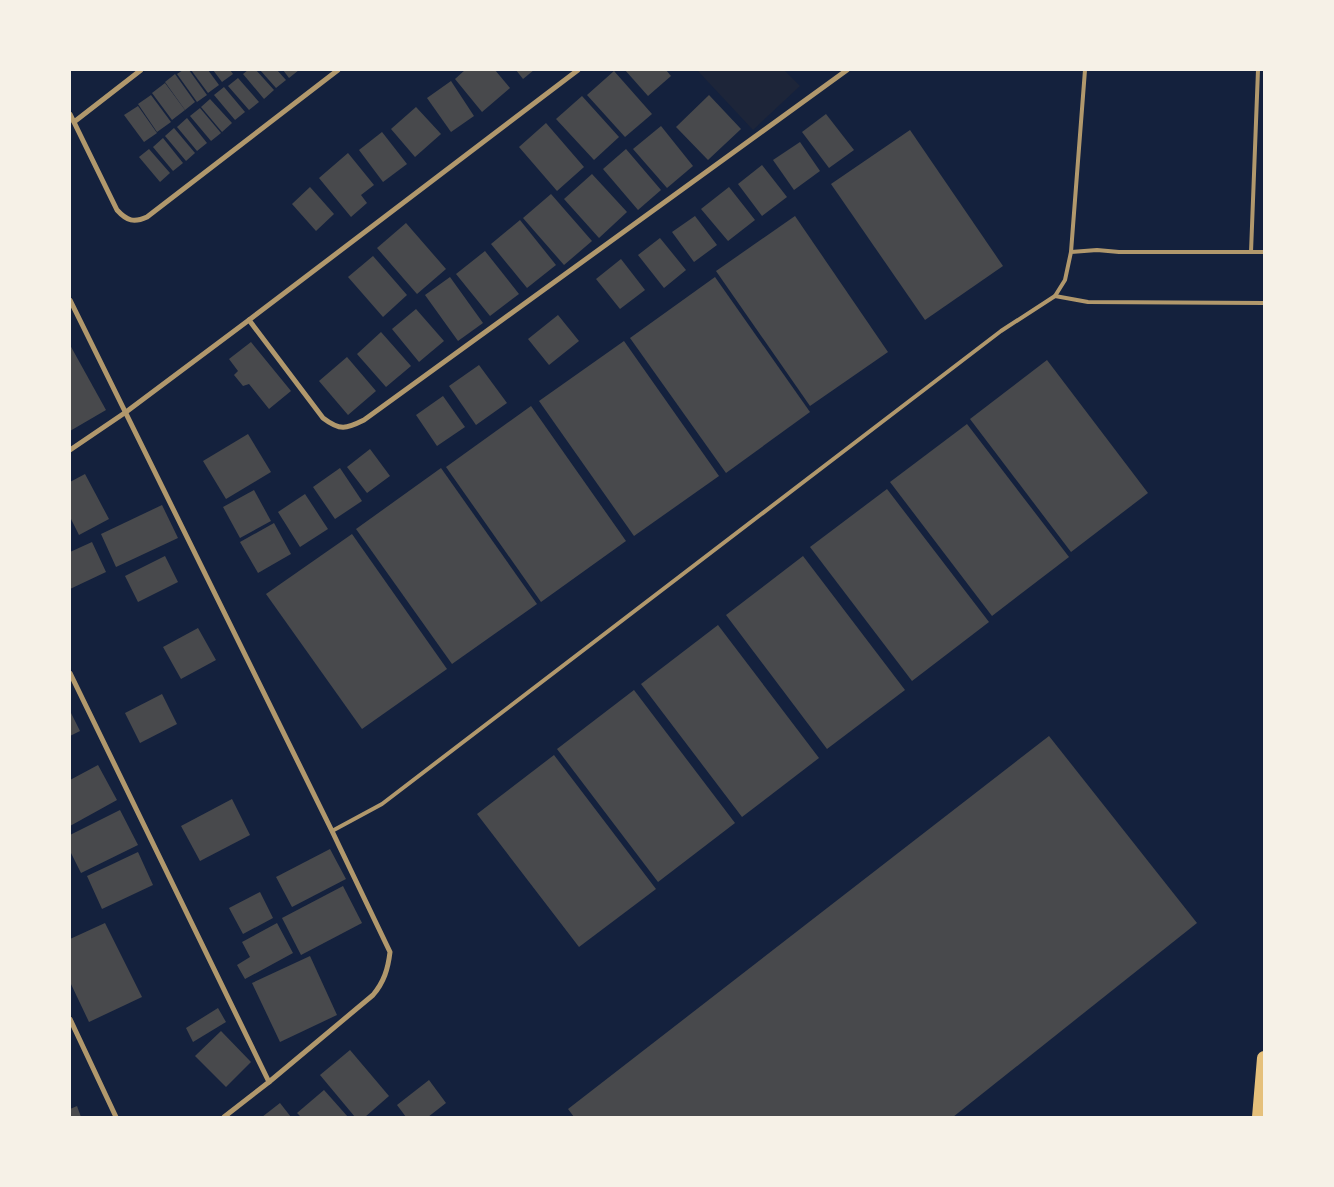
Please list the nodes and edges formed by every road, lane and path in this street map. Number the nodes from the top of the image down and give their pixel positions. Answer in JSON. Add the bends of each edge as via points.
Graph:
{"nodes":[{"id":1,"x":141,"y":70,"type":"edge"},
{"id":2,"x":338,"y":70,"type":"edge"},
{"id":3,"x":578,"y":70,"type":"edge"},
{"id":4,"x":847,"y":70,"type":"edge"},
{"id":5,"x":1085,"y":70,"type":"edge"},
{"id":6,"x":1258,"y":70,"type":"edge"},
{"id":7,"x":70,"y":114,"type":"edge"},
{"id":8,"x":74,"y":122,"type":"junction"},
{"id":9,"x":1071,"y":252,"type":"junction"},
{"id":10,"x":1251,"y":252,"type":"junction"},
{"id":11,"x":1264,"y":252,"type":"edge"},
{"id":12,"x":1055,"y":296,"type":"junction"},
{"id":13,"x":70,"y":300,"type":"edge"},
{"id":14,"x":1264,"y":302,"type":"edge"},
{"id":15,"x":249,"y":320,"type":"junction"},
{"id":16,"x":126,"y":412,"type":"junction"},
{"id":17,"x":70,"y":450,"type":"edge"},
{"id":18,"x":70,"y":672,"type":"edge"},
{"id":19,"x":332,"y":832,"type":"junction"},
{"id":20,"x":70,"y":1020,"type":"edge"},
{"id":21,"x":1264,"y":1058,"type":"edge"},
{"id":22,"x":269,"y":1082,"type":"junction"},
{"id":23,"x":116,"y":1117,"type":"edge"},
{"id":24,"x":224,"y":1117,"type":"edge"},
{"id":25,"x":1259,"y":1117,"type":"edge"}],
"edges":[{"from":1,"to":8,"type":"street"},
{"from":2,"to":8,"type":"street","via":[[138,222],[130,221],[117,210]]},
{"from":3,"to":15,"type":"street"},
{"from":4,"to":15,"type":"street","via":[[351,427],[332,425],[323,418]]},
{"from":5,"to":9,"type":"lane"},
{"from":6,"to":10,"type":"lane"},
{"from":7,"to":8,"type":"street"},
{"from":9,"to":10,"type":"lane"},
{"from":9,"to":12,"type":"lane","via":[[1066,280]]},
{"from":10,"to":11,"type":"lane"},
{"from":12,"to":14,"type":"lane","via":[[1088,302]]},
{"from":12,"to":19,"type":"lane","via":[[1001,331],[382,804]]},
{"from":13,"to":16,"type":"street"},
{"from":15,"to":16,"type":"street"},
{"from":16,"to":17,"type":"street"},
{"from":16,"to":19,"type":"street"},
{"from":18,"to":22,"type":"street"},
{"from":19,"to":22,"type":"street","via":[[390,952],[389,964],[373,995]]},
{"from":20,"to":23,"type":"street"},
{"from":21,"to":25,"type":"highway"},
{"from":22,"to":24,"type":"street"}]}
